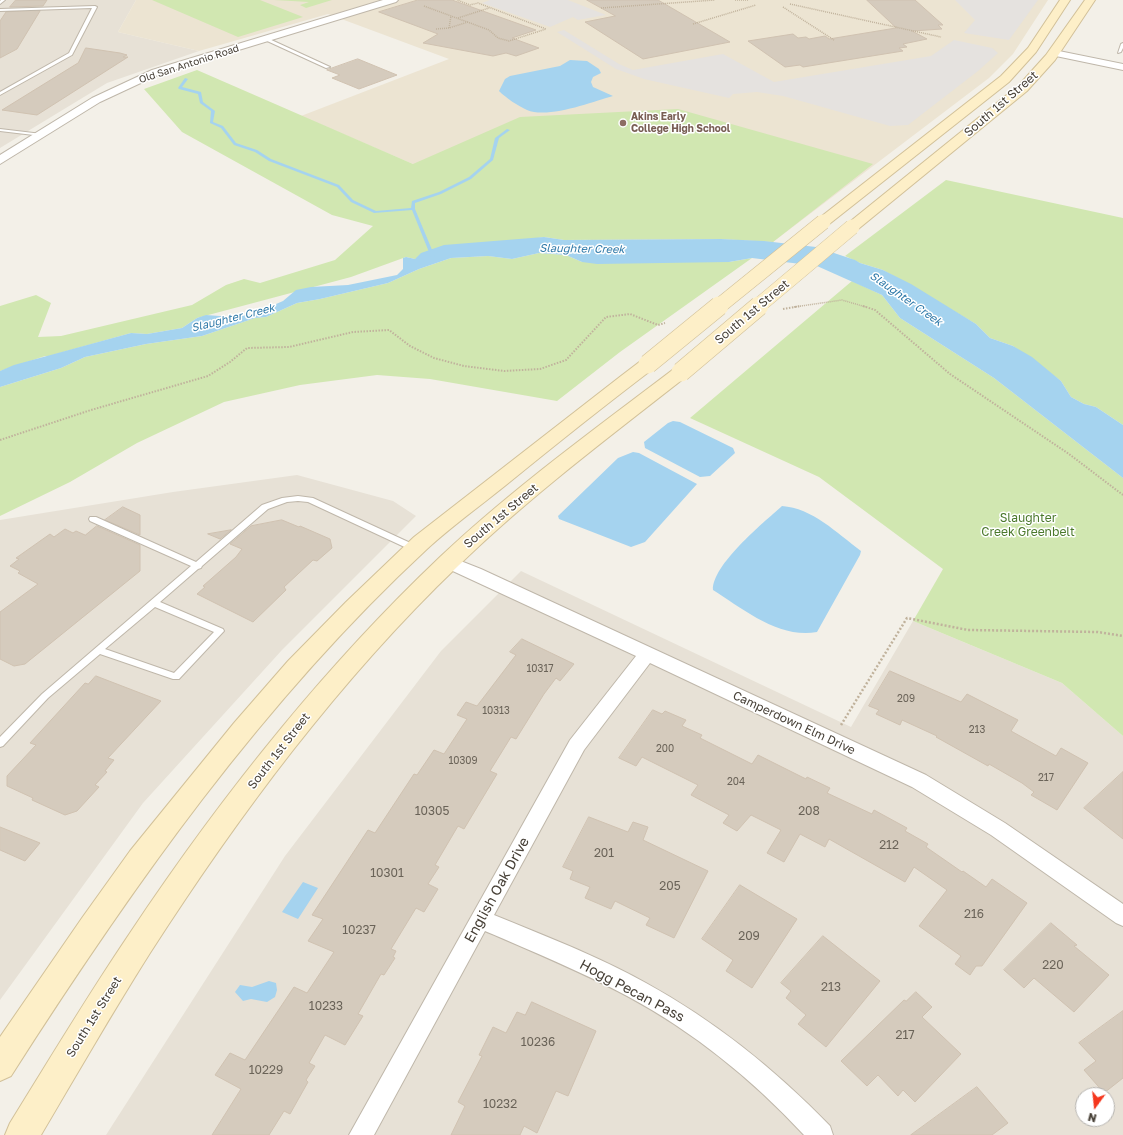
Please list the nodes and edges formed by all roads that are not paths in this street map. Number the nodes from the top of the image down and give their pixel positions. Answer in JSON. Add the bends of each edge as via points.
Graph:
{"nodes":[{"id":1,"x":3,"y":0,"type":"edge"},
{"id":2,"x":393,"y":0,"type":"edge"},
{"id":3,"x":1065,"y":0,"type":"edge"},
{"id":4,"x":1090,"y":0,"type":"edge"},
{"id":5,"x":0,"y":3,"type":"edge"},
{"id":6,"x":0,"y":10,"type":"edge"},
{"id":7,"x":266,"y":39,"type":"junction"},
{"id":8,"x":1123,"y":44,"type":"edge"},
{"id":9,"x":1119,"y":52,"type":"dead end"},
{"id":10,"x":1054,"y":53,"type":"junction"},
{"id":11,"x":1123,"y":67,"type":"edge"},
{"id":12,"x":328,"y":68,"type":"dead end"},
{"id":13,"x":0,"y":87,"type":"edge"},
{"id":14,"x":11,"y":88,"type":"junction"},
{"id":15,"x":0,"y":94,"type":"edge"},
{"id":16,"x":0,"y":130,"type":"edge"},
{"id":17,"x":42,"y":135,"type":"junction"},
{"id":18,"x":0,"y":160,"type":"edge"},
{"id":19,"x":93,"y":519,"type":"dead end"},
{"id":20,"x":414,"y":548,"type":"junction"},
{"id":21,"x":448,"y":562,"type":"junction"},
{"id":22,"x":198,"y":566,"type":"junction"},
{"id":23,"x":154,"y":603,"type":"junction"},
{"id":24,"x":98,"y":650,"type":"junction"},
{"id":25,"x":647,"y":654,"type":"junction"},
{"id":26,"x":0,"y":743,"type":"edge"},
{"id":27,"x":1123,"y":916,"type":"edge"},
{"id":28,"x":481,"y":919,"type":"junction"},
{"id":29,"x":0,"y":1065,"type":"edge"},
{"id":30,"x":22,"y":1135,"type":"edge"},
{"id":31,"x":361,"y":1135,"type":"edge"},
{"id":32,"x":821,"y":1135,"type":"edge"}],
"edges":[{"from":1,"to":5,"type":"lane"},
{"from":2,"to":7,"type":"street","name":"Old San Antonio Road"},
{"from":3,"to":20,"type":"main road","name":"South 1st Street","bridge":true,"via":[[1032,50],[1005,79]]},
{"from":4,"to":10,"type":"main road","name":"South 1st Street"},
{"from":6,"to":14,"type":"lane","via":[[95,7],[71,54]]},
{"from":7,"to":12,"type":"lane"},
{"from":7,"to":17,"type":"street","name":"Old San Antonio Road","via":[[156,72],[96,100]]},
{"from":8,"to":9,"type":"lane"},
{"from":10,"to":11,"type":"street"},
{"from":10,"to":21,"type":"main road","name":"South 1st Street","bridge":true,"via":[[1023,88],[852,227],[681,372],[524,496]]},
{"from":13,"to":14,"type":"lane"},
{"from":14,"to":15,"type":"lane"},
{"from":16,"to":17,"type":"lane"},
{"from":17,"to":18,"type":"street","name":"Old San Antonio Road"},
{"from":19,"to":22,"type":"lane"},
{"from":20,"to":21,"type":"main road"},
{"from":20,"to":22,"type":"lane","via":[[310,500],[300,498],[276,502],[265,507]]},
{"from":20,"to":29,"type":"main road","name":"South 1st Street","via":[[282,682],[234,738],[94,922]]},
{"from":21,"to":25,"type":"street","name":"Camperdown Elm Drive"},
{"from":21,"to":30,"type":"main road","name":"South 1st Street","via":[[334,682],[283,744],[199,857],[140,944]]},
{"from":22,"to":23,"type":"lane"},
{"from":23,"to":24,"type":"lane"},
{"from":23,"to":24,"type":"lane","via":[[220,631],[176,677]]},
{"from":24,"to":26,"type":"lane","via":[[45,696]]},
{"from":25,"to":27,"type":"street","name":"Camperdown Elm Drive","via":[[920,781],[1011,836]]},
{"from":25,"to":28,"type":"street","name":"English Oak Drive","via":[[577,745]]},
{"from":28,"to":31,"type":"street","name":"English Oak Drive"},
{"from":28,"to":32,"type":"street","name":"Hogg Pecan Pass","via":[[609,975],[686,1020],[768,1084]]}]}
